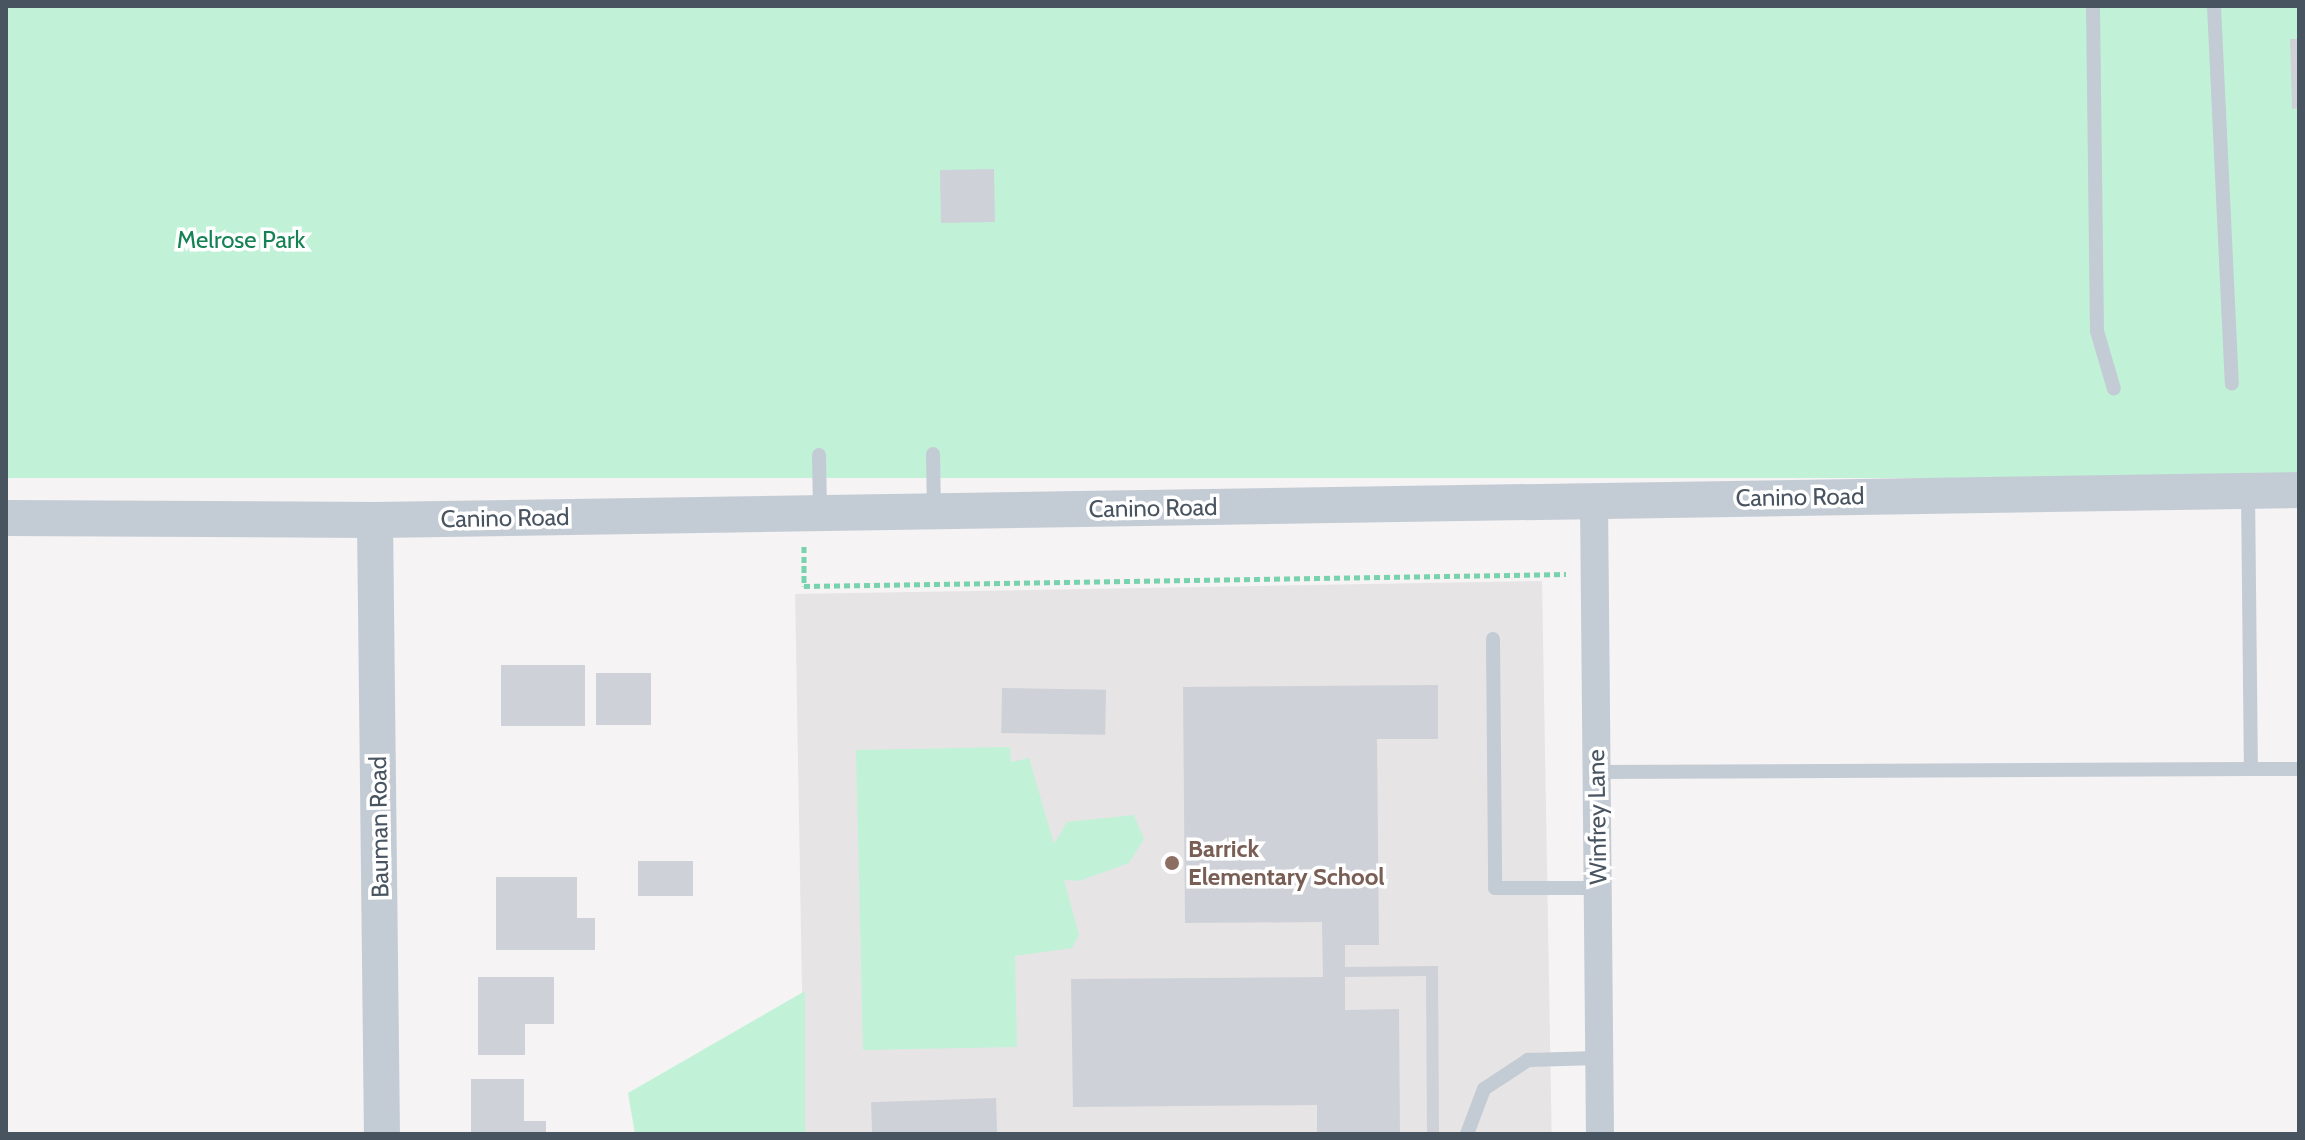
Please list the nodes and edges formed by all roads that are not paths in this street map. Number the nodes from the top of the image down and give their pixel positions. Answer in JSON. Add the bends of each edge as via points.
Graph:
{"nodes":[{"id":1,"x":2093,"y":6,"type":"edge"},
{"id":2,"x":2214,"y":6,"type":"edge"},
{"id":3,"x":2232,"y":384,"type":"dead end"},
{"id":4,"x":2114,"y":389,"type":"dead end"},
{"id":5,"x":933,"y":454,"type":"dead end"},
{"id":6,"x":819,"y":455,"type":"dead end"},
{"id":7,"x":2299,"y":490,"type":"edge"},
{"id":8,"x":2248,"y":491,"type":"junction"},
{"id":9,"x":1594,"y":500,"type":"junction"},
{"id":10,"x":934,"y":512,"type":"junction"},
{"id":11,"x":6,"y":518,"type":"edge"},
{"id":12,"x":375,"y":520,"type":"junction"},
{"id":13,"x":812,"y":526,"type":"junction"},
{"id":14,"x":1493,"y":639,"type":"dead end"},
{"id":15,"x":2251,"y":769,"type":"junction"},
{"id":16,"x":2299,"y":769,"type":"edge"},
{"id":17,"x":1596,"y":772,"type":"junction"},
{"id":18,"x":1598,"y":888,"type":"junction"},
{"id":19,"x":1598,"y":1058,"type":"junction"},
{"id":20,"x":382,"y":1134,"type":"edge"},
{"id":21,"x":1467,"y":1134,"type":"edge"},
{"id":22,"x":1600,"y":1134,"type":"edge"}],
"edges":[{"from":1,"to":4,"type":"lane","via":[[2097,331]]},
{"from":2,"to":3,"type":"lane"},
{"from":5,"to":10,"type":"lane"},
{"from":6,"to":13,"type":"lane"},
{"from":7,"to":8,"type":"street","name":"Canino Road"},
{"from":8,"to":9,"type":"street","name":"Canino Road"},
{"from":8,"to":15,"type":"lane"},
{"from":9,"to":10,"type":"street","name":"Canino Road"},
{"from":9,"to":17,"type":"street","name":"Winfrey Lane"},
{"from":10,"to":13,"type":"street","name":"Canino Road"},
{"from":11,"to":12,"type":"street","name":"Canino Road"},
{"from":12,"to":13,"type":"street","name":"Canino Road"},
{"from":12,"to":20,"type":"street","name":"Bauman Road"},
{"from":14,"to":18,"type":"lane","via":[[1495,888]]},
{"from":15,"to":16,"type":"lane"},
{"from":15,"to":17,"type":"lane"},
{"from":17,"to":18,"type":"street","name":"Winfrey Lane"},
{"from":18,"to":19,"type":"street","name":"Winfrey Lane"},
{"from":19,"to":21,"type":"lane","via":[[1528,1060],[1484,1089]]},
{"from":19,"to":22,"type":"street","name":"Winfrey Lane"}]}
